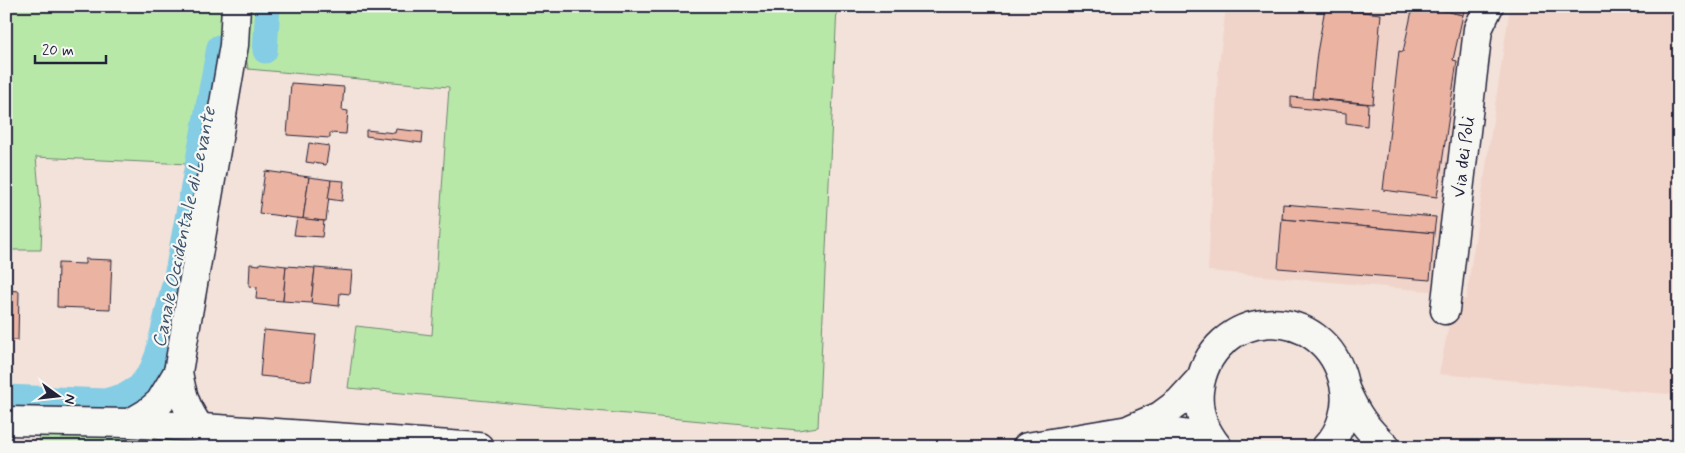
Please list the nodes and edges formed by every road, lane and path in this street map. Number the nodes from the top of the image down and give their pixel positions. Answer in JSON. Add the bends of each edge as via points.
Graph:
{"nodes":[{"id":1,"x":236,"y":6,"type":"edge"},
{"id":2,"x":1490,"y":6,"type":"edge"},
{"id":3,"x":1445,"y":310,"type":"dead end"},
{"id":4,"x":178,"y":372,"type":"junction"},
{"id":5,"x":1201,"y":378,"type":"junction"},
{"id":6,"x":1346,"y":390,"type":"junction"},
{"id":7,"x":6,"y":421,"type":"edge"},
{"id":8,"x":130,"y":423,"type":"junction"},
{"id":9,"x":200,"y":428,"type":"junction"},
{"id":10,"x":1129,"y":430,"type":"junction"},
{"id":11,"x":1215,"y":442,"type":"edge"},
{"id":12,"x":480,"y":447,"type":"edge"},
{"id":13,"x":1027,"y":447,"type":"edge"},
{"id":14,"x":1326,"y":447,"type":"edge"},
{"id":15,"x":1386,"y":447,"type":"edge"}],
"edges":[{"from":1,"to":4,"type":"main road","via":[[234,45]]},
{"from":2,"to":3,"type":"main road","name":"Via dei Poli","via":[[1478,29]]},
{"from":4,"to":8,"type":"main road","via":[[160,402]]},
{"from":4,"to":9,"type":"main road","via":[[182,397]]},
{"from":5,"to":6,"type":"main road","via":[[1208,359],[1221,343],[1238,331],[1258,324],[1279,323],[1299,327],[1332,352]]},
{"from":5,"to":10,"type":"main road","via":[[1179,402],[1160,416]]},
{"from":5,"to":11,"type":"main road","via":[[1198,399],[1202,419]]},
{"from":6,"to":14,"type":"main road","via":[[1340,426]]},
{"from":6,"to":15,"type":"main road","via":[[1364,424]]},
{"from":7,"to":8,"type":"main road"},
{"from":8,"to":9,"type":"main road"},
{"from":9,"to":12,"type":"main road"},
{"from":10,"to":11,"type":"main road","via":[[1162,431]]},
{"from":10,"to":13,"type":"main road"}]}
